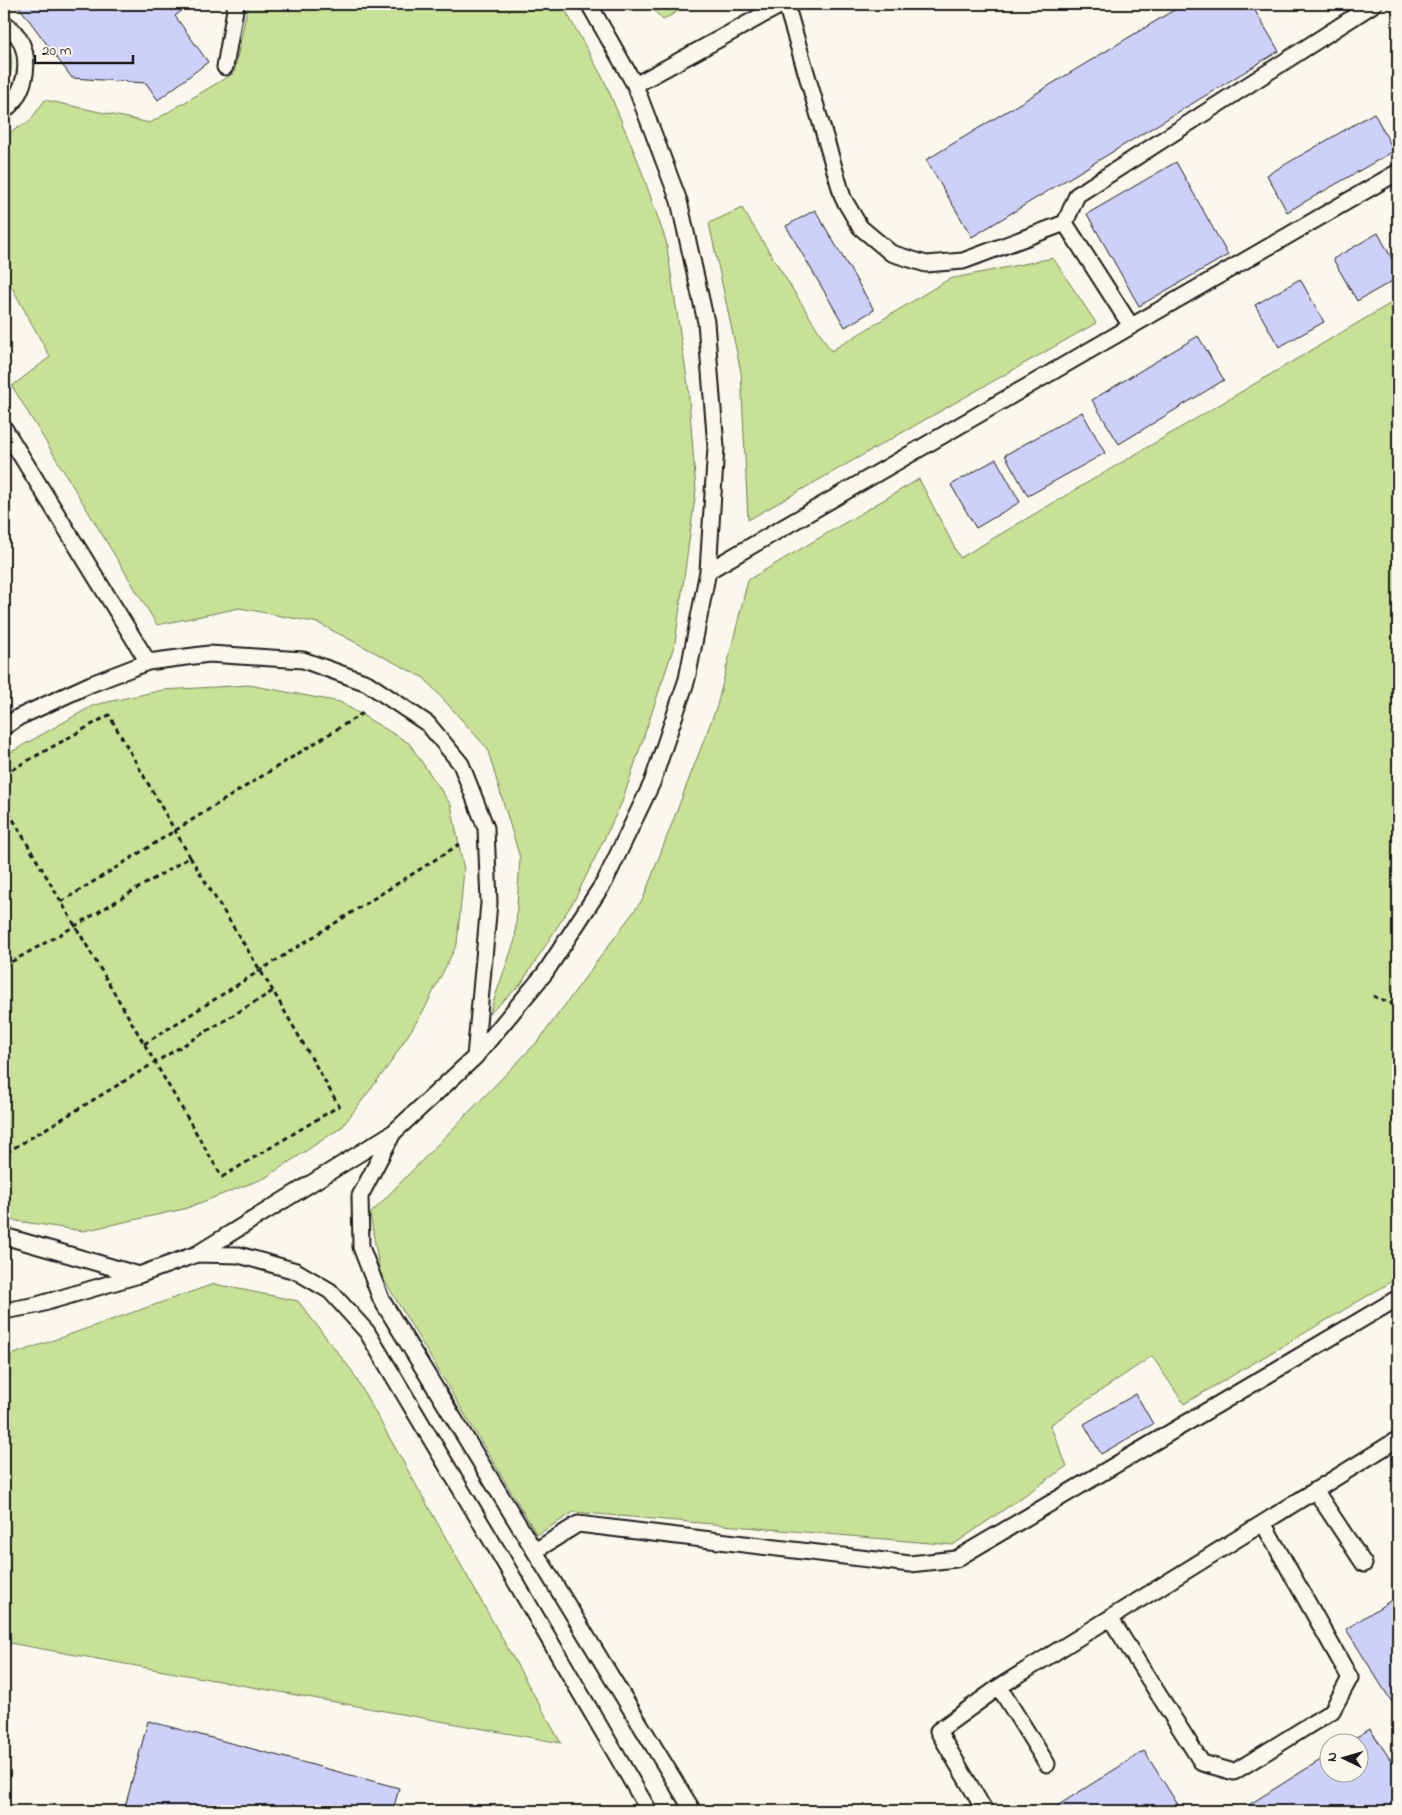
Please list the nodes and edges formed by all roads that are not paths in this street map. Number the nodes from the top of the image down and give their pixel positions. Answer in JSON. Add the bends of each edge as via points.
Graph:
{"nodes":[{"id":1,"x":236,"y":4,"type":"edge"},
{"id":2,"x":589,"y":4,"type":"edge"},
{"id":3,"x":784,"y":4,"type":"edge"},
{"id":4,"x":1374,"y":4,"type":"edge"},
{"id":5,"x":4,"y":23,"type":"edge"},
{"id":6,"x":226,"y":67,"type":"dead end"},
{"id":7,"x":635,"y":85,"type":"junction"},
{"id":8,"x":4,"y":111,"type":"edge"},
{"id":9,"x":1398,"y":172,"type":"edge"},
{"id":10,"x":1065,"y":223,"type":"junction"},
{"id":11,"x":1131,"y":326,"type":"junction"},
{"id":12,"x":4,"y":428,"type":"edge"},
{"id":13,"x":708,"y":571,"type":"junction"},
{"id":14,"x":148,"y":662,"type":"junction"},
{"id":15,"x":4,"y":727,"type":"edge"},
{"id":16,"x":475,"y":1057,"type":"junction"},
{"id":17,"x":394,"y":1132,"type":"junction"},
{"id":18,"x":4,"y":1236,"type":"edge"},
{"id":19,"x":197,"y":1254,"type":"junction"},
{"id":20,"x":139,"y":1275,"type":"junction"},
{"id":21,"x":1398,"y":1298,"type":"edge"},
{"id":22,"x":4,"y":1311,"type":"edge"},
{"id":23,"x":1398,"y":1439,"type":"edge"},
{"id":24,"x":1315,"y":1490,"type":"junction"},
{"id":25,"x":1263,"y":1523,"type":"junction"},
{"id":26,"x":534,"y":1551,"type":"junction"},
{"id":27,"x":1364,"y":1564,"type":"dead end"},
{"id":28,"x":1110,"y":1618,"type":"junction"},
{"id":29,"x":998,"y":1687,"type":"junction"},
{"id":30,"x":1047,"y":1764,"type":"dead end"},
{"id":31,"x":649,"y":1811,"type":"edge"},
{"id":32,"x":692,"y":1811,"type":"edge"},
{"id":33,"x":985,"y":1811,"type":"edge"}],
"edges":[{"from":1,"to":6,"type":"lane"},
{"from":2,"to":7,"type":"lane"},
{"from":3,"to":7,"type":"lane"},
{"from":3,"to":10,"type":"lane","via":[[843,198],[860,227],[891,253],[926,264],[963,261]]},
{"from":4,"to":10,"type":"lane","via":[[1078,195]]},
{"from":5,"to":8,"type":"lane","via":[[20,42],[26,59],[25,78],[18,96]]},
{"from":7,"to":13,"type":"lane","via":[[679,201],[706,322],[716,447]]},
{"from":9,"to":11,"type":"lane"},
{"from":10,"to":11,"type":"lane"},
{"from":11,"to":13,"type":"lane"},
{"from":12,"to":14,"type":"lane"},
{"from":13,"to":16,"type":"lane","via":[[687,679],[652,783],[609,872],[545,973]]},
{"from":14,"to":15,"type":"lane","via":[[19,717]]},
{"from":14,"to":16,"type":"lane","via":[[209,654],[303,660],[367,683],[428,724],[461,764],[486,828],[489,902]]},
{"from":16,"to":17,"type":"lane"},
{"from":17,"to":19,"type":"lane"},
{"from":17,"to":26,"type":"lane","via":[[360,1196],[361,1247],[381,1299]]},
{"from":18,"to":20,"type":"lane"},
{"from":19,"to":20,"type":"lane"},
{"from":19,"to":31,"type":"lane","via":[[239,1255],[296,1271],[330,1290],[367,1332]]},
{"from":20,"to":22,"type":"lane","via":[[37,1305]]},
{"from":21,"to":26,"type":"lane","via":[[956,1559],[910,1564],[578,1524]]},
{"from":23,"to":24,"type":"lane"},
{"from":24,"to":25,"type":"lane"},
{"from":24,"to":27,"type":"lane"},
{"from":25,"to":28,"type":"lane"},
{"from":25,"to":28,"type":"lane","via":[[1350,1678],[1332,1711],[1234,1772],[1202,1763]]},
{"from":26,"to":32,"type":"lane"},
{"from":28,"to":29,"type":"lane"},
{"from":29,"to":30,"type":"lane"},
{"from":29,"to":33,"type":"lane","via":[[938,1731]]}]}
